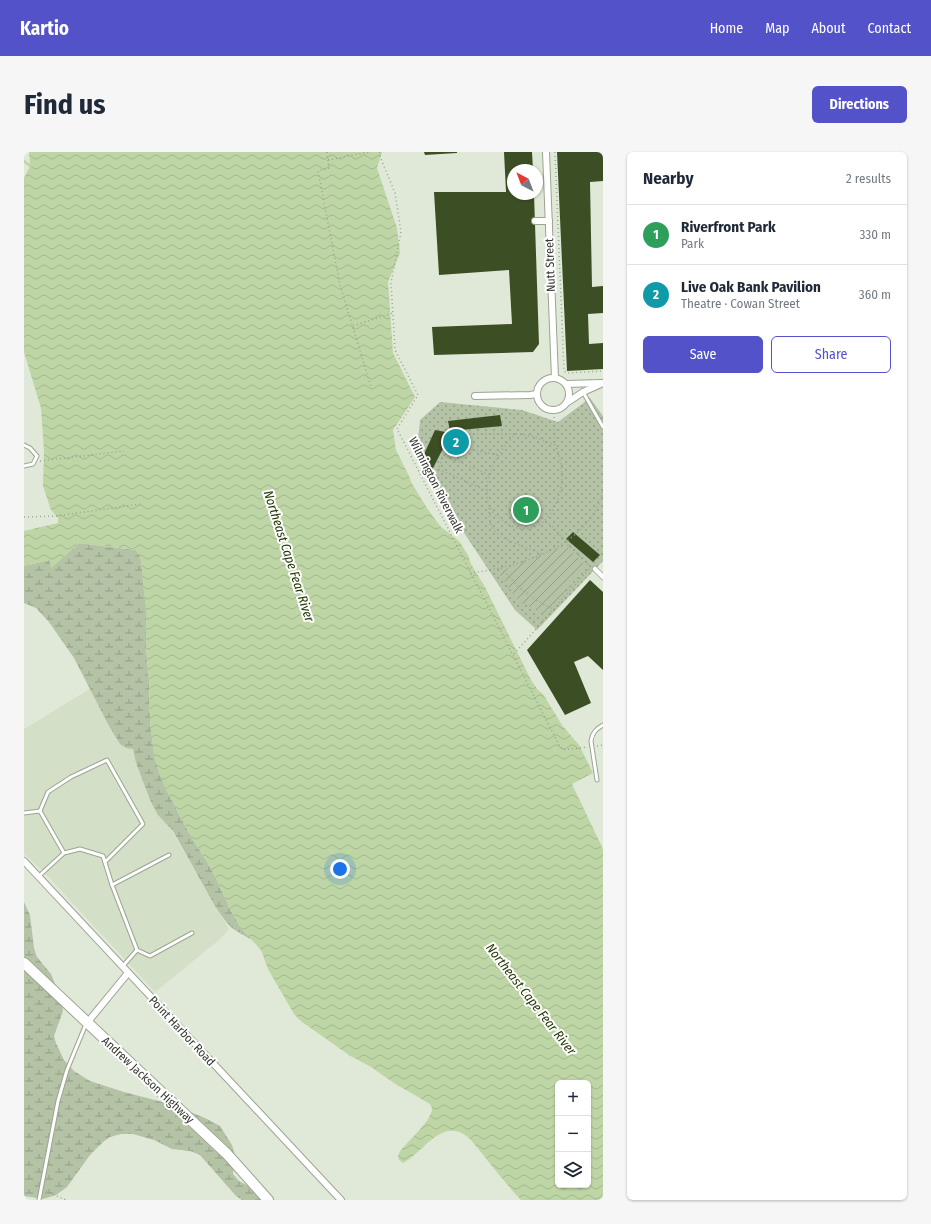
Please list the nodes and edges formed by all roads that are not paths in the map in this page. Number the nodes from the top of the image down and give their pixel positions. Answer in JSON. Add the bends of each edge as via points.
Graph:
{"nodes":[{"id":1,"x":546,"y":152,"type":"edge"},
{"id":2,"x":535,"y":221,"type":"dead end"},
{"id":3,"x":549,"y":221,"type":"junction"},
{"id":4,"x":554,"y":378,"type":"junction"},
{"id":5,"x":603,"y":383,"type":"edge"},
{"id":6,"x":566,"y":384,"type":"junction"},
{"id":7,"x":583,"y":392,"type":"junction"},
{"id":8,"x":537,"y":394,"type":"junction"},
{"id":9,"x":475,"y":396,"type":"dead end"},
{"id":10,"x":568,"y":402,"type":"junction"},
{"id":11,"x":603,"y":427,"type":"edge"},
{"id":12,"x":24,"y":445,"type":"edge"},
{"id":13,"x":24,"y":466,"type":"edge"},
{"id":14,"x":595,"y":570,"type":"dead end"},
{"id":15,"x":603,"y":577,"type":"edge"},
{"id":16,"x":603,"y":725,"type":"edge"},
{"id":17,"x":597,"y":780,"type":"dead end"},
{"id":18,"x":40,"y":811,"type":"junction"},
{"id":19,"x":24,"y":813,"type":"edge"},
{"id":20,"x":64,"y":853,"type":"junction"},
{"id":21,"x":169,"y":855,"type":"dead end"},
{"id":22,"x":24,"y":861,"type":"edge"},
{"id":23,"x":104,"y":862,"type":"junction"},
{"id":24,"x":39,"y":876,"type":"junction"},
{"id":25,"x":112,"y":886,"type":"junction"},
{"id":26,"x":192,"y":933,"type":"dead end"},
{"id":27,"x":137,"y":950,"type":"junction"},
{"id":28,"x":24,"y":963,"type":"edge"},
{"id":29,"x":122,"y":967,"type":"junction"},
{"id":30,"x":128,"y":973,"type":"junction"},
{"id":31,"x":87,"y":1023,"type":"junction"},
{"id":32,"x":38,"y":1200,"type":"edge"},
{"id":33,"x":268,"y":1200,"type":"edge"},
{"id":34,"x":341,"y":1200,"type":"edge"}],
"edges":[{"from":1,"to":3,"type":"street","name":"Nutt Street"},
{"from":2,"to":3,"type":"street"},
{"from":3,"to":4,"type":"street","name":"Nutt Street"},
{"from":4,"to":6,"type":"street"},
{"from":4,"to":8,"type":"street","via":[[541,383]]},
{"from":5,"to":6,"type":"street"},
{"from":5,"to":7,"type":"street"},
{"from":6,"to":10,"type":"street","via":[[570,396]]},
{"from":7,"to":10,"type":"street"},
{"from":7,"to":11,"type":"lane"},
{"from":8,"to":9,"type":"street"},
{"from":8,"to":10,"type":"street","via":[[540,404],[554,411]]},
{"from":12,"to":13,"type":"lane","via":[[37,456],[33,464]]},
{"from":14,"to":15,"type":"street"},
{"from":16,"to":17,"type":"lane","via":[[592,735],[591,741]]},
{"from":18,"to":19,"type":"lane"},
{"from":18,"to":20,"type":"lane"},
{"from":18,"to":23,"type":"lane","via":[[48,792],[71,777],[108,760],[143,824]]},
{"from":20,"to":23,"type":"lane","via":[[80,849],[102,856]]},
{"from":20,"to":24,"type":"lane"},
{"from":21,"to":25,"type":"lane"},
{"from":22,"to":24,"type":"street","name":"Point Harbor Road"},
{"from":23,"to":25,"type":"lane"},
{"from":24,"to":29,"type":"street","name":"Point Harbor Road"},
{"from":25,"to":27,"type":"lane"},
{"from":26,"to":27,"type":"lane","via":[[150,956]]},
{"from":27,"to":29,"type":"lane"},
{"from":28,"to":31,"type":"highway","name":"Andrew Jackson Highway"},
{"from":29,"to":30,"type":"street","name":"Point Harbor Road"},
{"from":30,"to":31,"type":"street"},
{"from":30,"to":34,"type":"street","name":"Point Harbor Road"},
{"from":31,"to":32,"type":"lane","via":[[67,1070],[58,1101]]},
{"from":31,"to":33,"type":"highway","name":"Andrew Jackson Highway","via":[[227,1154]]}]}
